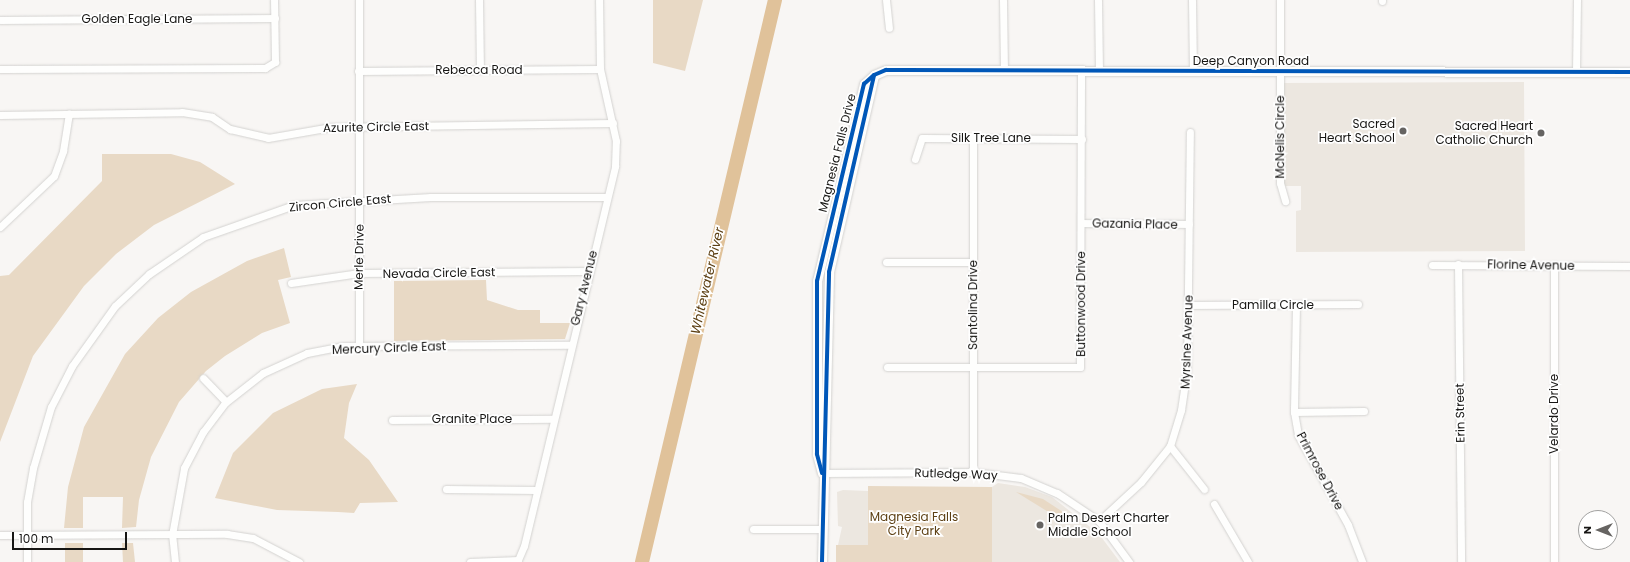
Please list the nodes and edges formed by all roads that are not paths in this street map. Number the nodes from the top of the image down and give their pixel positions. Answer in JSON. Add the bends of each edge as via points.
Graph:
{"nodes":[{"id":1,"x":274,"y":0,"type":"edge"},
{"id":2,"x":359,"y":0,"type":"edge"},
{"id":3,"x":479,"y":0,"type":"edge"},
{"id":4,"x":599,"y":0,"type":"edge"},
{"id":5,"x":886,"y":0,"type":"edge"},
{"id":6,"x":1003,"y":0,"type":"edge"},
{"id":7,"x":1098,"y":0,"type":"edge"},
{"id":8,"x":1192,"y":0,"type":"edge"},
{"id":9,"x":1280,"y":0,"type":"edge"},
{"id":10,"x":1577,"y":0,"type":"edge"},
{"id":11,"x":274,"y":18,"type":"junction"},
{"id":12,"x":0,"y":20,"type":"edge"},
{"id":13,"x":889,"y":28,"type":"dead end"},
{"id":14,"x":0,"y":69,"type":"edge"},
{"id":15,"x":600,"y":69,"type":"junction"},
{"id":16,"x":480,"y":70,"type":"junction"},
{"id":17,"x":1004,"y":70,"type":"junction"},
{"id":18,"x":358,"y":71,"type":"junction"},
{"id":19,"x":1193,"y":71,"type":"junction"},
{"id":20,"x":1280,"y":71,"type":"junction"},
{"id":21,"x":1081,"y":72,"type":"junction"},
{"id":22,"x":1099,"y":72,"type":"junction"},
{"id":23,"x":1576,"y":72,"type":"junction"},
{"id":24,"x":1630,"y":72,"type":"edge"},
{"id":25,"x":874,"y":75,"type":"joint"},
{"id":26,"x":69,"y":113,"type":"junction"},
{"id":27,"x":0,"y":115,"type":"edge"},
{"id":28,"x":613,"y":123,"type":"junction"},
{"id":29,"x":357,"y":127,"type":"junction"},
{"id":30,"x":1190,"y":132,"type":"dead end"},
{"id":31,"x":973,"y":138,"type":"junction"},
{"id":32,"x":1082,"y":139,"type":"junction"},
{"id":33,"x":915,"y":159,"type":"dead end"},
{"id":34,"x":607,"y":198,"type":"junction"},
{"id":35,"x":360,"y":200,"type":"junction"},
{"id":36,"x":1284,"y":201,"type":"dead end"},
{"id":37,"x":1081,"y":223,"type":"junction"},
{"id":38,"x":1189,"y":224,"type":"junction"},
{"id":39,"x":0,"y":227,"type":"edge"},
{"id":40,"x":886,"y":262,"type":"dead end"},
{"id":41,"x":973,"y":262,"type":"junction"},
{"id":42,"x":1458,"y":264,"type":"junction"},
{"id":43,"x":1432,"y":265,"type":"dead end"},
{"id":44,"x":1554,"y":265,"type":"junction"},
{"id":45,"x":1630,"y":266,"type":"edge"},
{"id":46,"x":588,"y":271,"type":"junction"},
{"id":47,"x":359,"y":273,"type":"junction"},
{"id":48,"x":291,"y":283,"type":"dead end"},
{"id":49,"x":1358,"y":304,"type":"dead end"},
{"id":50,"x":1189,"y":305,"type":"junction"},
{"id":51,"x":1296,"y":305,"type":"junction"},
{"id":52,"x":570,"y":345,"type":"junction"},
{"id":53,"x":359,"y":346,"type":"junction"},
{"id":54,"x":887,"y":367,"type":"dead end"},
{"id":55,"x":974,"y":367,"type":"junction"},
{"id":56,"x":203,"y":378,"type":"dead end"},
{"id":57,"x":226,"y":402,"type":"junction"},
{"id":58,"x":1364,"y":411,"type":"dead end"},
{"id":59,"x":1294,"y":412,"type":"junction"},
{"id":60,"x":553,"y":419,"type":"junction"},
{"id":61,"x":392,"y":420,"type":"dead end"},
{"id":62,"x":1170,"y":446,"type":"junction"},
{"id":63,"x":973,"y":472,"type":"junction"},
{"id":64,"x":822,"y":473,"type":"junction"},
{"id":65,"x":446,"y":489,"type":"dead end"},
{"id":66,"x":1204,"y":489,"type":"dead end"},
{"id":67,"x":536,"y":490,"type":"junction"},
{"id":68,"x":1214,"y":504,"type":"dead end"},
{"id":69,"x":1099,"y":520,"type":"junction"},
{"id":70,"x":753,"y":529,"type":"dead end"},
{"id":71,"x":822,"y":529,"type":"junction"},
{"id":72,"x":0,"y":535,"type":"edge"},
{"id":73,"x":172,"y":535,"type":"junction"},
{"id":74,"x":25,"y":536,"type":"junction"},
{"id":75,"x":27,"y":562,"type":"edge"},
{"id":76,"x":175,"y":562,"type":"edge"},
{"id":77,"x":299,"y":562,"type":"edge"},
{"id":78,"x":470,"y":562,"type":"edge"},
{"id":79,"x":504,"y":562,"type":"edge"},
{"id":80,"x":822,"y":562,"type":"edge"},
{"id":81,"x":1129,"y":562,"type":"edge"},
{"id":82,"x":1248,"y":562,"type":"edge"},
{"id":83,"x":1362,"y":562,"type":"edge"},
{"id":84,"x":1461,"y":562,"type":"edge"},
{"id":85,"x":1554,"y":562,"type":"edge"}],
"edges":[{"from":1,"to":11,"type":"street"},
{"from":2,"to":18,"type":"street","name":"Merle Drive"},
{"from":3,"to":16,"type":"street"},
{"from":4,"to":15,"type":"street","name":"Gary Avenue"},
{"from":5,"to":13,"type":"street"},
{"from":6,"to":17,"type":"street"},
{"from":7,"to":22,"type":"street"},
{"from":8,"to":19,"type":"street"},
{"from":9,"to":20,"type":"street","name":"McNelis Circle"},
{"from":10,"to":23,"type":"street"},
{"from":11,"to":12,"type":"street","name":"Golden Eagle Lane"},
{"from":11,"to":14,"type":"street","via":[[275,62],[262,68]]},
{"from":15,"to":16,"type":"street","name":"Rebecca Road"},
{"from":15,"to":28,"type":"street","name":"Gary Avenue"},
{"from":16,"to":18,"type":"street","name":"Rebecca Road"},
{"from":17,"to":21,"type":"street","name":"Deep Canyon Road"},
{"from":17,"to":25,"type":"street","name":"Deep Canyon Road","via":[[886,70]]},
{"from":18,"to":29,"type":"street","name":"Merle Drive"},
{"from":19,"to":20,"type":"street","name":"Deep Canyon Road"},
{"from":19,"to":22,"type":"street","name":"Deep Canyon Road"},
{"from":20,"to":23,"type":"street","name":"Deep Canyon Road"},
{"from":20,"to":36,"type":"street","name":"McNelis Circle","via":[[1280,183]]},
{"from":21,"to":22,"type":"street","name":"Deep Canyon Road"},
{"from":21,"to":32,"type":"street","name":"Buttonwood Drive"},
{"from":23,"to":24,"type":"street","name":"Deep Canyon Road"},
{"from":25,"to":64,"type":"street","name":"Magnesia Falls Drive","via":[[864,84],[817,281],[817,454]]},
{"from":26,"to":27,"type":"street","name":"Azurite Circle East"},
{"from":26,"to":29,"type":"street","name":"Azurite Circle East","via":[[182,112],[212,117],[230,129],[268,138],[331,127]]},
{"from":26,"to":39,"type":"street","via":[[64,151],[54,176]]},
{"from":28,"to":29,"type":"street","name":"Azurite Circle East"},
{"from":28,"to":34,"type":"street","name":"Gary Avenue","via":[[615,166]]},
{"from":29,"to":35,"type":"street","name":"Merle Drive"},
{"from":30,"to":38,"type":"street","name":"Myrsine Avenue"},
{"from":31,"to":32,"type":"street","name":"Silk Tree Lane"},
{"from":31,"to":33,"type":"street","name":"Silk Tree Lane","via":[[922,138]]},
{"from":31,"to":41,"type":"street","name":"Santolina Drive"},
{"from":32,"to":37,"type":"street","name":"Buttonwood Drive"},
{"from":34,"to":35,"type":"street","name":"Zircon Circle East"},
{"from":34,"to":46,"type":"street","name":"Gary Avenue"},
{"from":35,"to":47,"type":"street","name":"Merle Drive"},
{"from":35,"to":74,"type":"street","name":"Zircon Circle East","via":[[294,205],[209,235],[148,274],[114,306],[82,349],[51,407],[33,468]]},
{"from":37,"to":38,"type":"street","name":"Gazania Place"},
{"from":37,"to":55,"type":"street","name":"Buttonwood Drive","via":[[1080,367]]},
{"from":38,"to":50,"type":"street","name":"Myrsine Avenue"},
{"from":40,"to":41,"type":"street"},
{"from":41,"to":55,"type":"street","name":"Santolina Drive"},
{"from":42,"to":43,"type":"street","name":"Florine Avenue"},
{"from":42,"to":44,"type":"street","name":"Florine Avenue"},
{"from":42,"to":84,"type":"street","name":"Erin Street"},
{"from":44,"to":45,"type":"street","name":"Florine Avenue"},
{"from":44,"to":85,"type":"street","name":"Velardo Drive"},
{"from":46,"to":47,"type":"street","name":"Nevada Circle East"},
{"from":46,"to":52,"type":"street","name":"Gary Avenue"},
{"from":47,"to":48,"type":"street","name":"Nevada Circle East"},
{"from":47,"to":53,"type":"street","name":"Merle Drive"},
{"from":49,"to":51,"type":"street","name":"Pamilla Circle"},
{"from":50,"to":51,"type":"street","name":"Pamilla Circle"},
{"from":50,"to":62,"type":"street","name":"Myrsine Avenue","via":[[1186,389]]},
{"from":51,"to":59,"type":"street","name":"Primrose Drive"},
{"from":52,"to":53,"type":"street","name":"Mercury Circle East"},
{"from":52,"to":60,"type":"street","name":"Gary Avenue"},
{"from":53,"to":57,"type":"street","name":"Mercury Circle East","via":[[307,353],[263,373]]},
{"from":54,"to":55,"type":"street","name":"Buttonwood Drive"},
{"from":55,"to":63,"type":"street","name":"Santolina Drive"},
{"from":56,"to":57,"type":"street"},
{"from":57,"to":73,"type":"street","name":"Mercury Circle East","via":[[203,432],[184,468]]},
{"from":58,"to":59,"type":"street"},
{"from":59,"to":83,"type":"street","name":"Primrose Drive","via":[[1298,435],[1348,525]]},
{"from":60,"to":61,"type":"street","name":"Granite Place"},
{"from":60,"to":67,"type":"street","name":"Gary Avenue"},
{"from":62,"to":66,"type":"street"},
{"from":62,"to":69,"type":"street","name":"Myrsine Avenue","via":[[1141,482]]},
{"from":63,"to":64,"type":"street","name":"Rutledge Way"},
{"from":63,"to":69,"type":"street","name":"Rutledge Way","via":[[1021,478],[1057,493]]},
{"from":64,"to":71,"type":"street","name":"Magnesia Falls Drive"},
{"from":65,"to":67,"type":"street"},
{"from":67,"to":79,"type":"street","name":"Gary Avenue","via":[[518,560]]},
{"from":68,"to":82,"type":"street"},
{"from":69,"to":81,"type":"street","name":"Rutledge Way"},
{"from":70,"to":71,"type":"street"},
{"from":71,"to":80,"type":"street","name":"Magnesia Falls Drive"},
{"from":72,"to":74,"type":"street"},
{"from":73,"to":74,"type":"street"},
{"from":73,"to":76,"type":"street","name":"Mercury Circle East"},
{"from":73,"to":77,"type":"street","via":[[227,534],[253,538]]},
{"from":74,"to":75,"type":"street","name":"Zircon Circle East"},
{"from":78,"to":79,"type":"street"}]}
